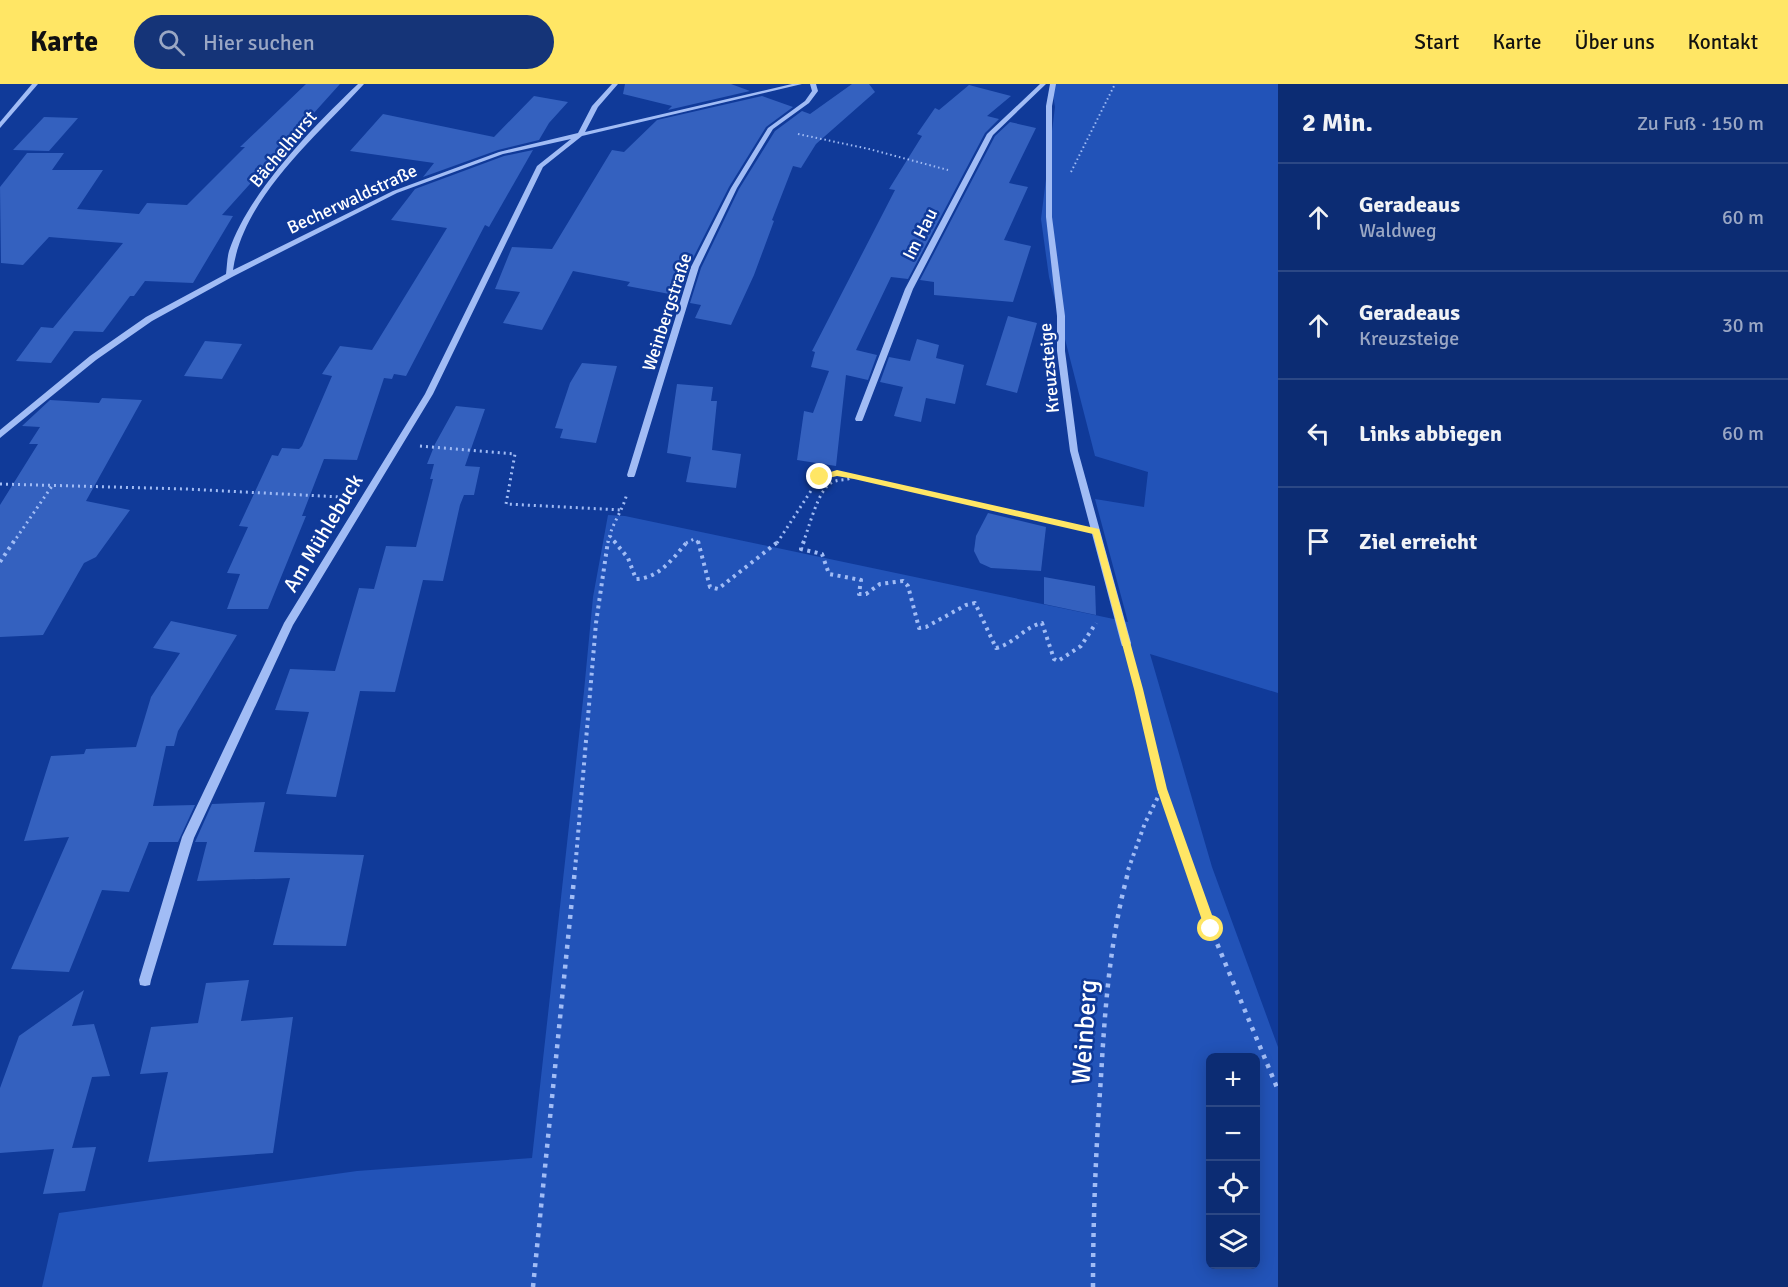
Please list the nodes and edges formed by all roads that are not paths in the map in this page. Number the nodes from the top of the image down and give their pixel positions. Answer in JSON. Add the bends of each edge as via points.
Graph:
{"nodes":[{"id":1,"x":35,"y":84,"type":"edge"},
{"id":2,"x":361,"y":84,"type":"edge"},
{"id":3,"x":615,"y":84,"type":"edge"},
{"id":4,"x":799,"y":84,"type":"edge"},
{"id":5,"x":813,"y":84,"type":"edge"},
{"id":6,"x":1042,"y":84,"type":"edge"},
{"id":7,"x":1053,"y":84,"type":"edge"},
{"id":8,"x":0,"y":126,"type":"edge"},
{"id":9,"x":581,"y":134,"type":"junction"},
{"id":10,"x":229,"y":275,"type":"junction"},
{"id":11,"x":859,"y":419,"type":"dead end"},
{"id":12,"x":0,"y":435,"type":"edge"},
{"id":13,"x":631,"y":475,"type":"road end"},
{"id":14,"x":1126,"y":643,"type":"road end"},
{"id":15,"x":145,"y":980,"type":"dead end"}],
"edges":[{"from":1,"to":8,"type":"street"},
{"from":2,"to":10,"type":"street","name":"Bächelhurst","via":[[269,183],[246,221],[228,264]]},
{"from":3,"to":9,"type":"street","via":[[595,106]]},
{"from":4,"to":9,"type":"street","name":"Becherwaldstraße"},
{"from":5,"to":13,"type":"street","name":"Weinbergstraße","via":[[815,90],[807,102],[771,128],[734,189],[695,267]]},
{"from":6,"to":11,"type":"street","name":"Im Hau","via":[[990,134],[967,175],[909,289]]},
{"from":7,"to":14,"type":"street","name":"Kreuzsteige","via":[[1047,184],[1074,451]]},
{"from":9,"to":10,"type":"street","name":"Becherwaldstraße","via":[[501,153],[395,192]]},
{"from":9,"to":15,"type":"street","name":"Am Mühlebuck","via":[[540,166],[429,394],[289,622],[188,837]]},
{"from":10,"to":12,"type":"street","name":"Becherwaldstraße","via":[[149,319],[93,358]]}]}
